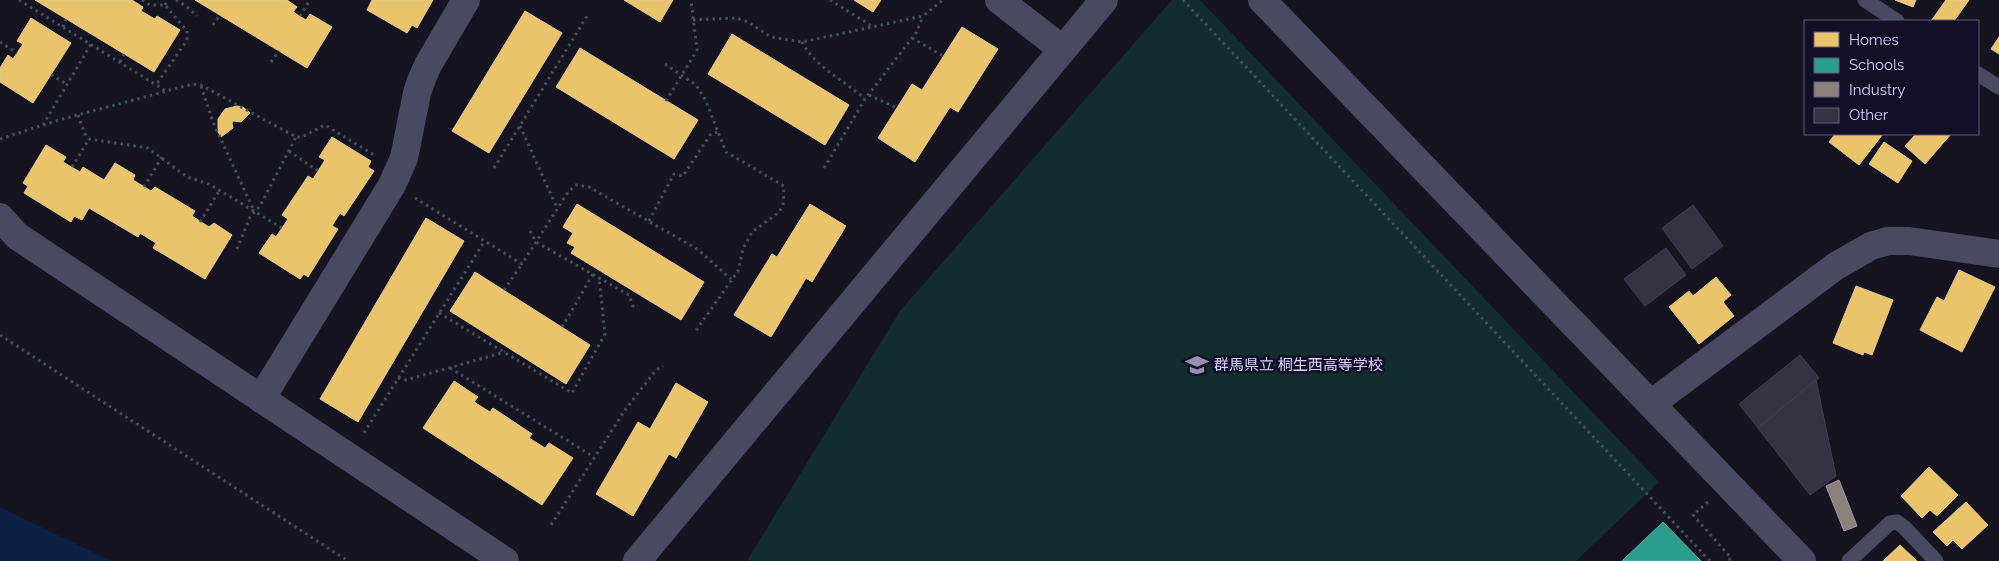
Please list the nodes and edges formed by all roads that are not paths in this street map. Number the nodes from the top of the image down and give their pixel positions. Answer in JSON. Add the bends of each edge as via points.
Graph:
{"nodes":[{"id":1,"x":466,"y":0,"type":"edge"},
{"id":2,"x":999,"y":0,"type":"edge"},
{"id":3,"x":1104,"y":0,"type":"edge"},
{"id":4,"x":1262,"y":0,"type":"edge"},
{"id":5,"x":1865,"y":0,"type":"edge"},
{"id":6,"x":1896,"y":20,"type":"edge"},
{"id":7,"x":1062,"y":48,"type":"junction"},
{"id":8,"x":1979,"y":75,"type":"edge"},
{"id":9,"x":1999,"y":87,"type":"edge"},
{"id":10,"x":0,"y":218,"type":"edge"},
{"id":11,"x":1999,"y":254,"type":"edge"},
{"id":12,"x":261,"y":399,"type":"junction"},
{"id":13,"x":1651,"y":404,"type":"junction"},
{"id":14,"x":505,"y":561,"type":"edge"},
{"id":15,"x":637,"y":561,"type":"edge"},
{"id":16,"x":1802,"y":561,"type":"edge"},
{"id":17,"x":1849,"y":561,"type":"edge"},
{"id":18,"x":1936,"y":561,"type":"edge"}],
"edges":[{"from":1,"to":12,"type":"street","via":[[421,81],[404,158],[392,185]]},
{"from":2,"to":7,"type":"street"},
{"from":3,"to":7,"type":"street"},
{"from":4,"to":13,"type":"street"},
{"from":5,"to":6,"type":"lane"},
{"from":7,"to":15,"type":"street"},
{"from":8,"to":9,"type":"lane"},
{"from":10,"to":12,"type":"street","via":[[17,236]]},
{"from":11,"to":13,"type":"street","via":[[1909,241],[1888,241],[1871,246],[1836,266]]},
{"from":12,"to":14,"type":"street"},
{"from":13,"to":16,"type":"street"},
{"from":17,"to":18,"type":"lane","via":[[1890,523],[1897,522]]}]}
